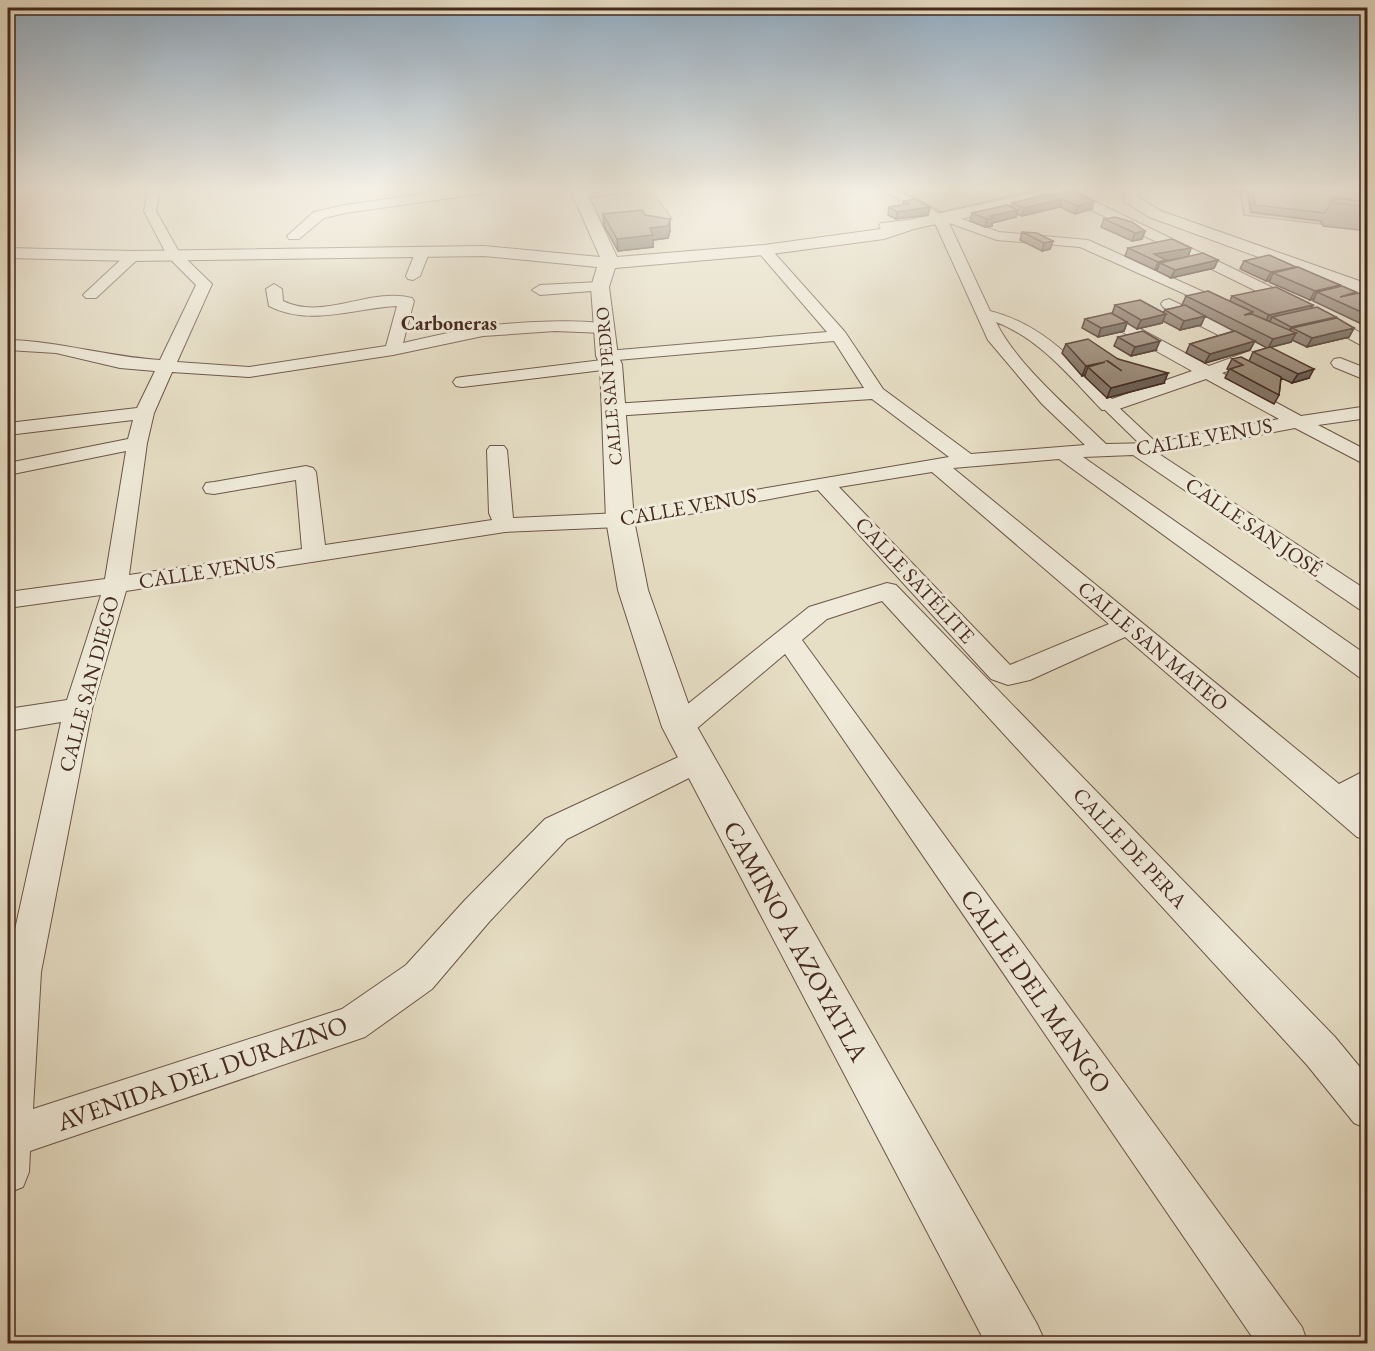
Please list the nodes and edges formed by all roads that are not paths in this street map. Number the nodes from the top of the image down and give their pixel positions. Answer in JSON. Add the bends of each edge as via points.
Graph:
{"nodes":[{"id":1,"x":322,"y":252,"type":"edge"},
{"id":2,"x":330,"y":252,"type":"edge"},
{"id":3,"x":442,"y":252,"type":"edge"},
{"id":4,"x":509,"y":252,"type":"edge"},
{"id":5,"x":602,"y":252,"type":"edge"},
{"id":6,"x":683,"y":252,"type":"edge"},
{"id":7,"x":731,"y":252,"type":"edge"},
{"id":8,"x":766,"y":252,"type":"edge"},
{"id":9,"x":958,"y":252,"type":"edge"},
{"id":10,"x":1103,"y":252,"type":"edge"},
{"id":11,"x":1191,"y":252,"type":"edge"},
{"id":12,"x":1260,"y":252,"type":"edge"},
{"id":13,"x":8,"y":253,"type":"edge"},
{"id":14,"x":422,"y":253,"type":"junction"},
{"id":15,"x":173,"y":254,"type":"junction"},
{"id":16,"x":133,"y":256,"type":"junction"},
{"id":17,"x":604,"y":260,"type":"junction"},
{"id":18,"x":413,"y":276,"type":"dead end"},
{"id":19,"x":600,"y":287,"type":"junction"},
{"id":20,"x":274,"y":289,"type":"dead end"},
{"id":21,"x":540,"y":290,"type":"dead end"},
{"id":22,"x":1368,"y":291,"type":"edge"},
{"id":23,"x":91,"y":295,"type":"dead end"},
{"id":24,"x":984,"y":314,"type":"junction"},
{"id":25,"x":1112,"y":320,"type":"edge"},
{"id":26,"x":604,"y":328,"type":"junction"},
{"id":27,"x":838,"y":336,"type":"junction"},
{"id":28,"x":1368,"y":344,"type":"edge"},
{"id":29,"x":8,"y":345,"type":"edge"},
{"id":30,"x":393,"y":350,"type":"junction"},
{"id":31,"x":609,"y":360,"type":"junction"},
{"id":32,"x":1340,"y":363,"type":"dead end"},
{"id":33,"x":165,"y":367,"type":"junction"},
{"id":34,"x":1204,"y":371,"type":"junction"},
{"id":35,"x":1368,"y":376,"type":"edge"},
{"id":36,"x":462,"y":382,"type":"dead end"},
{"id":37,"x":876,"y":393,"type":"junction"},
{"id":38,"x":1109,"y":406,"type":"junction"},
{"id":39,"x":614,"y":410,"type":"junction"},
{"id":40,"x":1368,"y":412,"type":"edge"},
{"id":41,"x":144,"y":413,"type":"junction"},
{"id":42,"x":1296,"y":422,"type":"junction"},
{"id":43,"x":8,"y":429,"type":"edge"},
{"id":44,"x":137,"y":443,"type":"junction"},
{"id":45,"x":497,"y":450,"type":"dead end"},
{"id":46,"x":1101,"y":450,"type":"junction"},
{"id":47,"x":1147,"y":450,"type":"junction"},
{"id":48,"x":1063,"y":453,"type":"junction"},
{"id":49,"x":967,"y":460,"type":"junction"},
{"id":50,"x":1368,"y":460,"type":"edge"},
{"id":51,"x":938,"y":466,"type":"junction"},
{"id":52,"x":8,"y":469,"type":"edge"},
{"id":53,"x":823,"y":483,"type":"junction"},
{"id":54,"x":214,"y":488,"type":"dead end"},
{"id":55,"x":621,"y":520,"type":"junction"},
{"id":56,"x":505,"y":525,"type":"junction"},
{"id":57,"x":314,"y":554,"type":"junction"},
{"id":58,"x":116,"y":585,"type":"junction"},
{"id":59,"x":887,"y":591,"type":"joint"},
{"id":60,"x":8,"y":600,"type":"edge"},
{"id":61,"x":1368,"y":603,"type":"edge"},
{"id":62,"x":1129,"y":625,"type":"junction"},
{"id":63,"x":787,"y":638,"type":"junction"},
{"id":64,"x":1368,"y":670,"type":"edge"},
{"id":65,"x":78,"y":709,"type":"junction"},
{"id":66,"x":8,"y":720,"type":"edge"},
{"id":67,"x":688,"y":744,"type":"junction"},
{"id":68,"x":1368,"y":781,"type":"edge"},
{"id":69,"x":1337,"y":801,"type":"junction"},
{"id":70,"x":1368,"y":827,"type":"edge"},
{"id":71,"x":15,"y":973,"type":"edge"},
{"id":72,"x":1321,"y":1051,"type":"junction"},
{"id":73,"x":1368,"y":1091,"type":"edge"},
{"id":74,"x":1368,"y":1109,"type":"edge"},
{"id":75,"x":9,"y":1149,"type":"edge"},
{"id":76,"x":1017,"y":1344,"type":"edge"},
{"id":77,"x":1285,"y":1344,"type":"edge"}],
"edges":[{"from":1,"to":15,"type":"street"},
{"from":2,"to":14,"type":"street"},
{"from":3,"to":14,"type":"street"},
{"from":4,"to":17,"type":"street"},
{"from":5,"to":17,"type":"street"},
{"from":6,"to":17,"type":"street"},
{"from":7,"to":17,"type":"street"},
{"from":8,"to":27,"type":"street"},
{"from":9,"to":24,"type":"street"},
{"from":10,"to":34,"type":"street","via":[[1201,296],[1168,304],[1265,352]]},
{"from":11,"to":28,"type":"street"},
{"from":12,"to":22,"type":"street"},
{"from":13,"to":16,"type":"street"},
{"from":14,"to":18,"type":"street"},
{"from":15,"to":16,"type":"street"},
{"from":15,"to":33,"type":"street","name":"CALLE SAN DIEGO","via":[[204,284]]},
{"from":16,"to":23,"type":"street"},
{"from":17,"to":19,"type":"street","name":"CALLE SAN PEDRO"},
{"from":19,"to":21,"type":"street"},
{"from":19,"to":26,"type":"street","name":"CALLE SAN PEDRO"},
{"from":20,"to":30,"type":"street","via":[[275,303],[297,312],[406,301]]},
{"from":24,"to":38,"type":"street","via":[[1009,320],[1050,347]]},
{"from":24,"to":46,"type":"street","via":[[996,340],[1049,400]]},
{"from":25,"to":34,"type":"street"},
{"from":26,"to":30,"type":"street","via":[[555,326],[483,331]]},
{"from":26,"to":31,"type":"street","name":"CALLE SAN PEDRO"},
{"from":27,"to":31,"type":"street"},
{"from":27,"to":37,"type":"street"},
{"from":29,"to":33,"type":"street","via":[[56,348],[89,358]]},
{"from":30,"to":33,"type":"street","via":[[249,372]]},
{"from":31,"to":36,"type":"street"},
{"from":31,"to":39,"type":"street","name":"CALLE SAN PEDRO"},
{"from":32,"to":35,"type":"street"},
{"from":33,"to":41,"type":"street","name":"CALLE SAN DIEGO"},
{"from":34,"to":38,"type":"street"},
{"from":34,"to":42,"type":"street"},
{"from":37,"to":39,"type":"street"},
{"from":37,"to":49,"type":"street"},
{"from":38,"to":47,"type":"street"},
{"from":39,"to":55,"type":"street","name":"CALLE SAN PEDRO"},
{"from":40,"to":42,"type":"street","name":"CALLE VENUS"},
{"from":41,"to":43,"type":"street"},
{"from":41,"to":44,"type":"street","name":"CALLE SAN DIEGO"},
{"from":42,"to":47,"type":"street","name":"CALLE VENUS"},
{"from":42,"to":50,"type":"street"},
{"from":44,"to":52,"type":"street"},
{"from":44,"to":58,"type":"street","name":"CALLE SAN DIEGO"},
{"from":45,"to":56,"type":"street","via":[[500,513]]},
{"from":46,"to":47,"type":"street","name":"CALLE VENUS"},
{"from":46,"to":48,"type":"street","name":"CALLE VENUS"},
{"from":47,"to":61,"type":"street","name":"CALLE SAN JOSÉ"},
{"from":48,"to":49,"type":"street","name":"CALLE VENUS"},
{"from":48,"to":64,"type":"street"},
{"from":49,"to":51,"type":"street","name":"CALLE VENUS"},
{"from":51,"to":53,"type":"street","name":"CALLE VENUS"},
{"from":51,"to":62,"type":"street","name":"CALLE SAN MATEO"},
{"from":53,"to":55,"type":"street","name":"CALLE VENUS"},
{"from":53,"to":62,"type":"street","name":"CALLE SATÉLITE","via":[[1001,672],[1020,673]]},
{"from":54,"to":57,"type":"street","via":[[306,472]]},
{"from":55,"to":56,"type":"street","name":"CALLE VENUS"},
{"from":55,"to":67,"type":"street","name":"CAMINO A AZOYATLA","via":[[633,590]]},
{"from":56,"to":57,"type":"street","name":"CALLE VENUS"},
{"from":57,"to":58,"type":"street","name":"CALLE VENUS"},
{"from":58,"to":60,"type":"street","name":"CALLE VENUS"},
{"from":58,"to":65,"type":"street","name":"CALLE SAN DIEGO"},
{"from":59,"to":63,"type":"street","name":"AVENIDA DEL DURAZNO","via":[[818,613]]},
{"from":59,"to":72,"type":"street","name":"CALLE DE PERA"},
{"from":62,"to":69,"type":"street","name":"CALLE SAN MATEO"},
{"from":63,"to":67,"type":"street","name":"AVENIDA DEL DURAZNO"},
{"from":63,"to":77,"type":"street","name":"CALLE DEL MANGO"},
{"from":65,"to":66,"type":"street"},
{"from":65,"to":71,"type":"street","name":"CALLE SAN DIEGO"},
{"from":67,"to":75,"type":"street","name":"AVENIDA DEL DURAZNO","via":[[556,829],[419,977],[352,1024]]},
{"from":67,"to":76,"type":"street","name":"CAMINO A AZOYATLA"},
{"from":68,"to":69,"type":"street"},
{"from":69,"to":70,"type":"street","name":"CALLE SAN MATEO"},
{"from":71,"to":75,"type":"street","name":"CALLE SAN DIEGO"},
{"from":72,"to":73,"type":"street"},
{"from":72,"to":74,"type":"street","name":"CALLE DE PERA"}]}
